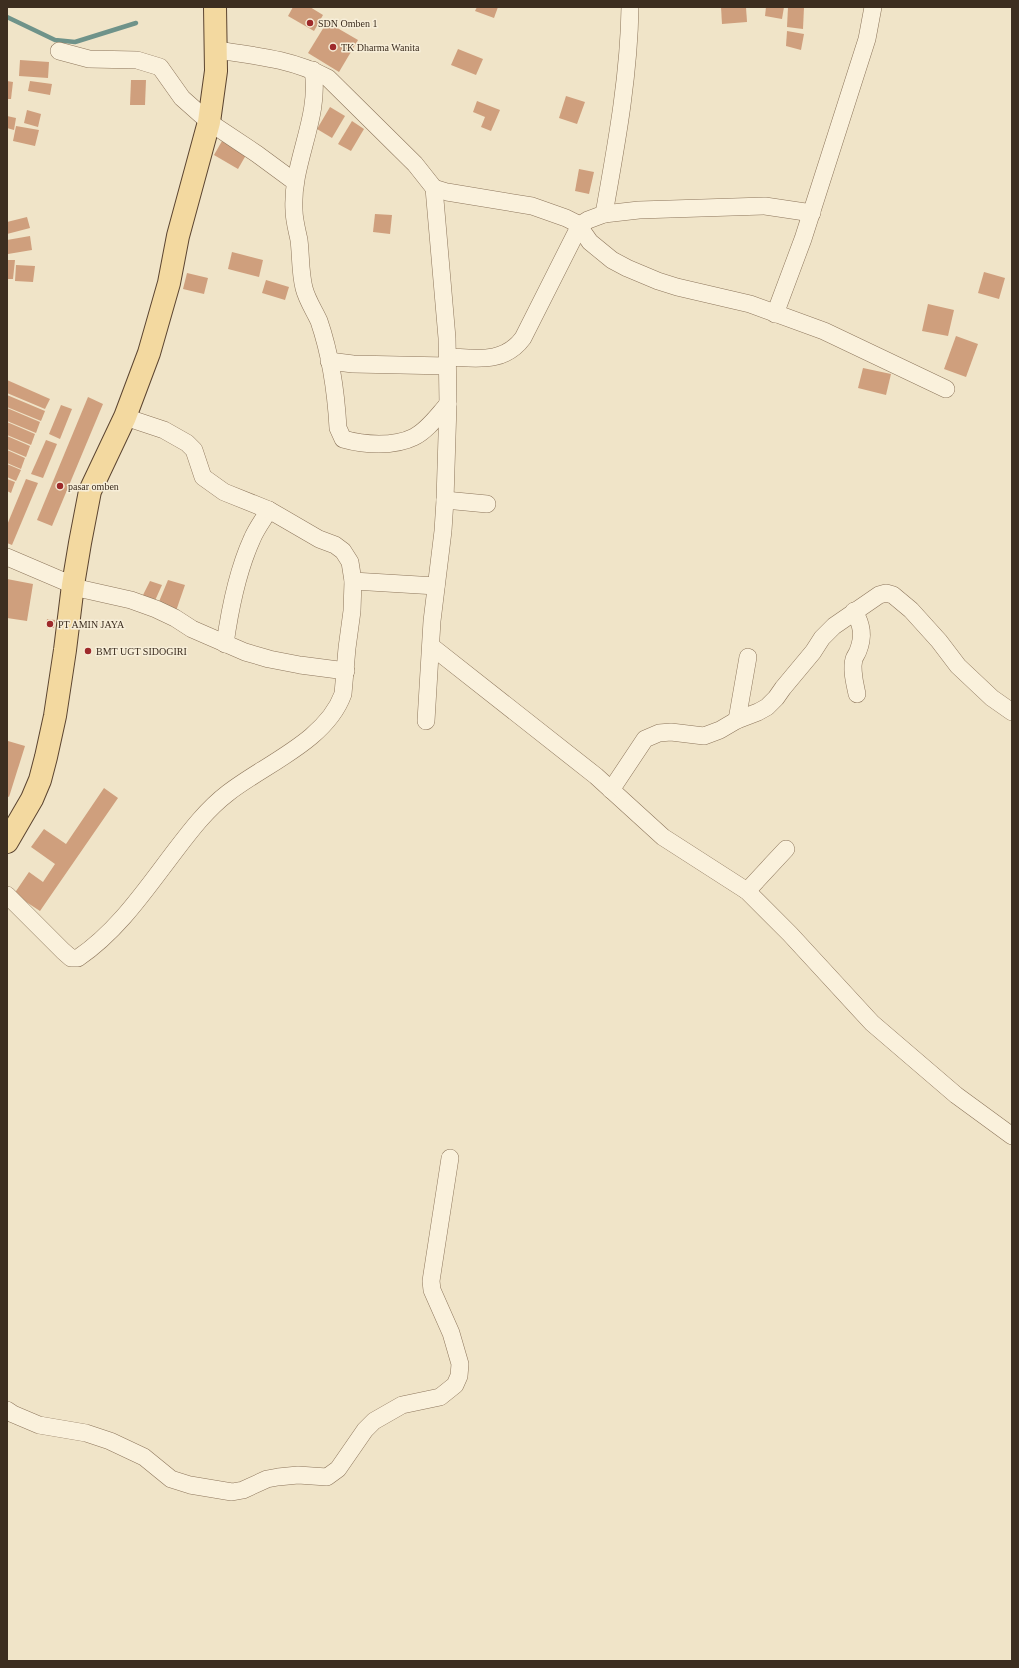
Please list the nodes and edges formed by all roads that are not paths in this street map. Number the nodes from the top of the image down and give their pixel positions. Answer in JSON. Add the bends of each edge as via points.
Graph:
{"nodes":[{"id":1,"x":215,"y":7,"type":"edge"},
{"id":2,"x":630,"y":7,"type":"edge"},
{"id":3,"x":873,"y":7,"type":"edge"},
{"id":4,"x":217,"y":50,"type":"junction"},
{"id":5,"x":59,"y":51,"type":"dead end"},
{"id":6,"x":313,"y":70,"type":"junction"},
{"id":7,"x":209,"y":122,"type":"junction"},
{"id":8,"x":295,"y":182,"type":"junction"},
{"id":9,"x":434,"y":188,"type":"junction"},
{"id":10,"x":812,"y":213,"type":"junction"},
{"id":11,"x":604,"y":214,"type":"junction"},
{"id":12,"x":580,"y":225,"type":"junction"},
{"id":13,"x":775,"y":314,"type":"junction"},
{"id":14,"x":329,"y":361,"type":"junction"},
{"id":15,"x":448,"y":361,"type":"junction"},
{"id":16,"x":946,"y":389,"type":"dead end"},
{"id":17,"x":448,"y":404,"type":"junction"},
{"id":18,"x":125,"y":417,"type":"junction"},
{"id":19,"x":445,"y":500,"type":"junction"},
{"id":20,"x":487,"y":504,"type":"dead end"},
{"id":21,"x":269,"y":510,"type":"junction"},
{"id":22,"x":7,"y":557,"type":"edge"},
{"id":23,"x":353,"y":581,"type":"junction"},
{"id":24,"x":73,"y":585,"type":"junction"},
{"id":25,"x":436,"y":586,"type":"junction"},
{"id":26,"x":854,"y":611,"type":"junction"},
{"id":27,"x":225,"y":644,"type":"junction"},
{"id":28,"x":431,"y":646,"type":"junction"},
{"id":29,"x":748,"y":657,"type":"dead end"},
{"id":30,"x":346,"y":671,"type":"junction"},
{"id":31,"x":857,"y":694,"type":"dead end"},
{"id":32,"x":1012,"y":712,"type":"edge"},
{"id":33,"x":737,"y":720,"type":"junction"},
{"id":34,"x":426,"y":721,"type":"dead end"},
{"id":35,"x":611,"y":790,"type":"junction"},
{"id":36,"x":7,"y":842,"type":"edge"},
{"id":37,"x":786,"y":849,"type":"dead end"},
{"id":38,"x":747,"y":891,"type":"junction"},
{"id":39,"x":7,"y":895,"type":"edge"},
{"id":40,"x":1012,"y":1136,"type":"edge"},
{"id":41,"x":450,"y":1158,"type":"dead end"},
{"id":42,"x":7,"y":1410,"type":"edge"}],
"edges":[{"from":1,"to":4,"type":"main road"},
{"from":2,"to":11,"type":"street","via":[[620,127]]},
{"from":3,"to":10,"type":"street","via":[[867,39]]},
{"from":4,"to":6,"type":"street","via":[[286,61]]},
{"from":4,"to":7,"type":"main road"},
{"from":5,"to":7,"type":"street","via":[[89,59],[137,60],[160,67],[182,98]]},
{"from":6,"to":8,"type":"street","via":[[314,102]]},
{"from":6,"to":9,"type":"street","via":[[339,87],[415,164]]},
{"from":7,"to":8,"type":"street"},
{"from":7,"to":18,"type":"main road","via":[[149,354]]},
{"from":8,"to":14,"type":"street","via":[[294,210],[301,276],[318,320]]},
{"from":9,"to":12,"type":"street","via":[[532,206]]},
{"from":9,"to":15,"type":"street"},
{"from":10,"to":11,"type":"street","via":[[765,206],[639,210]]},
{"from":10,"to":13,"type":"street"},
{"from":11,"to":12,"type":"street"},
{"from":12,"to":13,"type":"street","via":[[590,242],[612,260],[627,268],[658,281],[750,304]]},
{"from":12,"to":15,"type":"street","via":[[523,338],[516,347],[509,353],[499,356]]},
{"from":13,"to":16,"type":"street","via":[[824,331]]},
{"from":14,"to":15,"type":"street","via":[[353,364]]},
{"from":14,"to":17,"type":"street","via":[[336,390],[338,428],[343,439],[394,443],[415,437]]},
{"from":15,"to":17,"type":"street"},
{"from":17,"to":19,"type":"street"},
{"from":18,"to":21,"type":"street","via":[[164,430],[187,443],[194,450],[203,477],[210,483],[224,492]]},
{"from":18,"to":24,"type":"main road","via":[[90,491]]},
{"from":19,"to":20,"type":"street"},
{"from":19,"to":25,"type":"street"},
{"from":21,"to":23,"type":"street","via":[[344,551],[350,562]]},
{"from":21,"to":27,"type":"street","via":[[252,538],[243,561]]},
{"from":22,"to":24,"type":"street"},
{"from":23,"to":25,"type":"street"},
{"from":23,"to":30,"type":"street"},
{"from":24,"to":27,"type":"street","via":[[156,609]]},
{"from":24,"to":36,"type":"main road","via":[[66,650],[46,757],[32,799]]},
{"from":25,"to":28,"type":"street"},
{"from":26,"to":31,"type":"street","via":[[862,631],[853,669]]},
{"from":26,"to":32,"type":"street","via":[[879,595],[893,595],[911,610],[958,666],[992,698]]},
{"from":26,"to":33,"type":"street","via":[[822,638],[767,707]]},
{"from":27,"to":30,"type":"street","via":[[269,659],[300,666]]},
{"from":28,"to":34,"type":"street"},
{"from":28,"to":35,"type":"street"},
{"from":29,"to":33,"type":"street"},
{"from":30,"to":39,"type":"street","via":[[341,700],[322,728],[228,793],[202,816],[112,931],[78,958],[71,958],[63,951]]},
{"from":33,"to":35,"type":"street","via":[[704,736],[671,732],[659,733],[645,739]]},
{"from":35,"to":38,"type":"street","via":[[663,837]]},
{"from":37,"to":38,"type":"street"},
{"from":38,"to":40,"type":"street","via":[[872,1023],[956,1095]]},
{"from":41,"to":42,"type":"street","via":[[431,1281],[432,1290],[451,1334],[460,1364],[459,1376],[455,1384],[440,1397],[402,1405],[374,1421],[338,1469],[330,1475],[278,1477],[232,1492],[190,1485],[171,1479],[144,1457],[110,1441],[39,1426]]}]}
